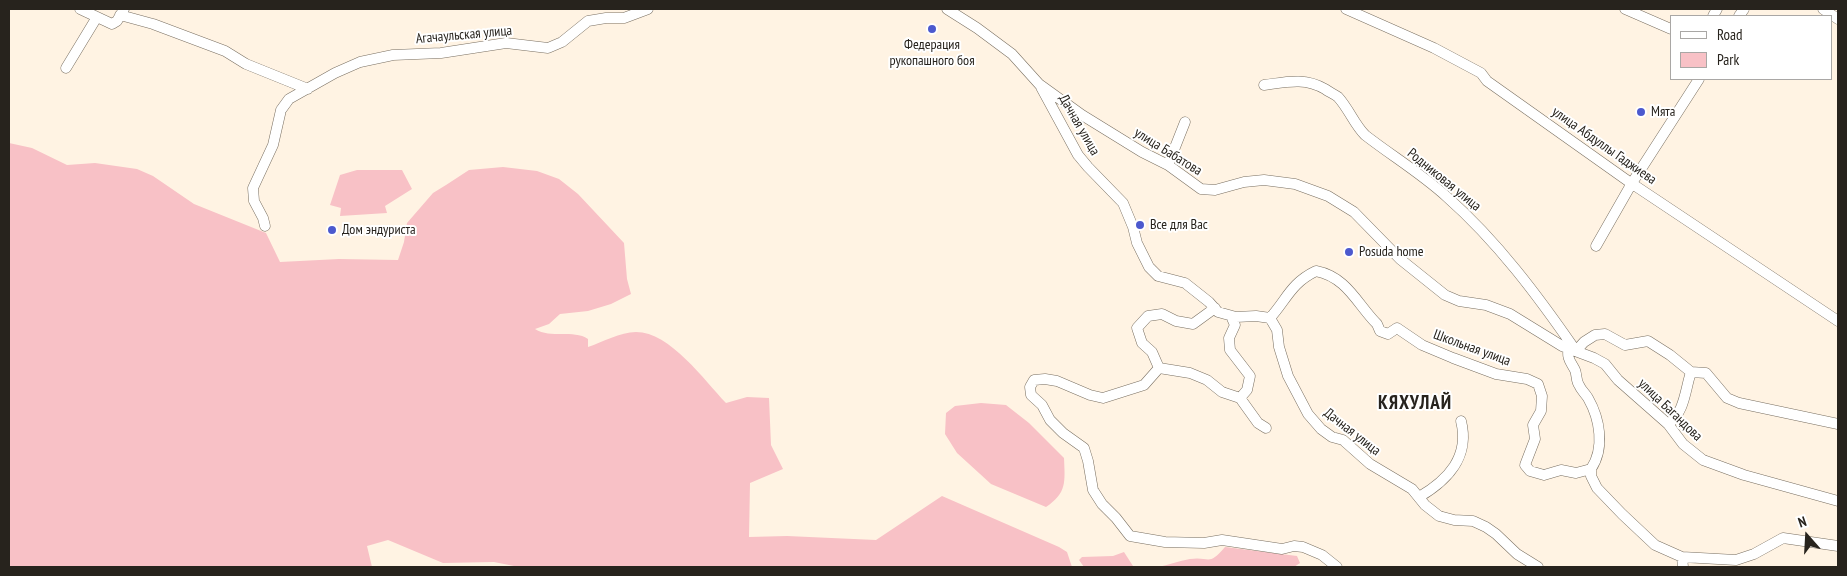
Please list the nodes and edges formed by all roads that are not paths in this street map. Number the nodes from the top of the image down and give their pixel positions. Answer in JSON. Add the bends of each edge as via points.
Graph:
{"nodes":[{"id":1,"x":80,"y":9,"type":"edge"},
{"id":2,"x":648,"y":9,"type":"edge"},
{"id":3,"x":946,"y":9,"type":"edge"},
{"id":4,"x":1346,"y":9,"type":"edge"},
{"id":5,"x":1626,"y":9,"type":"edge"},
{"id":6,"x":1823,"y":9,"type":"edge"},
{"id":7,"x":122,"y":12,"type":"edge"},
{"id":8,"x":1642,"y":12,"type":"edge"},
{"id":9,"x":97,"y":17,"type":"junction"},
{"id":10,"x":1838,"y":19,"type":"edge"},
{"id":11,"x":1670,"y":28,"type":"edge"},
{"id":12,"x":66,"y":68,"type":"dead end"},
{"id":13,"x":1698,"y":80,"type":"edge"},
{"id":14,"x":1039,"y":84,"type":"junction"},
{"id":15,"x":1264,"y":85,"type":"dead end"},
{"id":16,"x":308,"y":89,"type":"junction"},
{"id":17,"x":1185,"y":122,"type":"dead end"},
{"id":18,"x":1168,"y":165,"type":"junction"},
{"id":19,"x":1632,"y":183,"type":"junction"},
{"id":20,"x":265,"y":226,"type":"dead end"},
{"id":21,"x":1596,"y":246,"type":"dead end"},
{"id":22,"x":1215,"y":308,"type":"junction"},
{"id":23,"x":1231,"y":316,"type":"junction"},
{"id":24,"x":1270,"y":318,"type":"junction"},
{"id":25,"x":1838,"y":321,"type":"edge"},
{"id":26,"x":1572,"y":350,"type":"junction"},
{"id":27,"x":1160,"y":368,"type":"junction"},
{"id":28,"x":1690,"y":372,"type":"junction"},
{"id":29,"x":1240,"y":398,"type":"junction"},
{"id":30,"x":1462,"y":421,"type":"dead end"},
{"id":31,"x":1668,"y":424,"type":"junction"},
{"id":32,"x":1838,"y":424,"type":"edge"},
{"id":33,"x":1266,"y":428,"type":"dead end"},
{"id":34,"x":1592,"y":468,"type":"junction"},
{"id":35,"x":1419,"y":498,"type":"junction"},
{"id":36,"x":1838,"y":502,"type":"edge"},
{"id":37,"x":1838,"y":546,"type":"edge"},
{"id":38,"x":1682,"y":562,"type":"edge"},
{"id":39,"x":1337,"y":567,"type":"edge"},
{"id":40,"x":1538,"y":567,"type":"edge"}],
"edges":[{"from":1,"to":9,"type":"street"},
{"from":2,"to":16,"type":"street","name":"Агачаульская улица","via":[[624,18],[588,21],[562,42],[548,48],[506,43],[424,55],[381,56],[350,66]]},
{"from":3,"to":14,"type":"street","name":"улица Бабатова","via":[[1012,54]]},
{"from":4,"to":19,"type":"street","name":"улица Абдуллы Гаджиева","via":[[1481,73],[1487,81]]},
{"from":5,"to":8,"type":"street"},
{"from":6,"to":10,"type":"street"},
{"from":7,"to":9,"type":"street","via":[[112,24]]},
{"from":7,"to":16,"type":"street","via":[[225,51],[246,64]]},
{"from":8,"to":11,"type":"street"},
{"from":9,"to":12,"type":"street"},
{"from":13,"to":19,"type":"street"},
{"from":14,"to":18,"type":"street","name":"улица Бабатова","via":[[1082,115]]},
{"from":14,"to":22,"type":"street","name":"Дачная улица","via":[[1078,155],[1123,204],[1149,267],[1158,276],[1185,282]]},
{"from":15,"to":26,"type":"street","name":"Родниковая улица","via":[[1305,81],[1337,96],[1365,135],[1445,195],[1491,239],[1549,311]]},
{"from":16,"to":20,"type":"street","name":"Агачаульская улица","via":[[289,99],[281,110],[273,145],[253,188],[254,201]]},
{"from":17,"to":18,"type":"street"},
{"from":18,"to":26,"type":"street","name":"улица Бабатова","via":[[1208,191],[1264,180],[1295,184],[1328,196],[1354,212],[1400,259],[1445,295],[1510,314]]},
{"from":19,"to":21,"type":"street"},
{"from":19,"to":25,"type":"street","name":"улица Абдуллы Гаджиева"},
{"from":22,"to":23,"type":"street","name":"Дачная улица"},
{"from":22,"to":27,"type":"street","via":[[1193,324],[1162,314],[1148,316],[1137,328],[1142,343],[1152,352]]},
{"from":23,"to":24,"type":"street","name":"Дачная улица"},
{"from":23,"to":29,"type":"street","via":[[1235,325],[1229,338],[1230,350],[1250,376]]},
{"from":24,"to":34,"type":"street","name":"Школьная улица","via":[[1298,283],[1316,271],[1326,273],[1348,288],[1380,331],[1388,334],[1397,328],[1422,345],[1453,358],[1496,374],[1538,384],[1542,396],[1541,411],[1533,425],[1535,439],[1525,465],[1530,471],[1544,475],[1561,470],[1576,473]]},
{"from":24,"to":35,"type":"street","name":"Дачная улица","via":[[1277,330],[1283,363],[1308,414],[1321,429],[1343,440],[1370,464],[1412,489]]},
{"from":26,"to":28,"type":"street","via":[[1595,335],[1605,334],[1625,345],[1648,341]]},
{"from":26,"to":31,"type":"street","name":"улица Багандова","via":[[1604,364]]},
{"from":26,"to":34,"type":"street","via":[[1567,354],[1578,384],[1589,399],[1600,437],[1599,454]]},
{"from":27,"to":29,"type":"street","via":[[1190,373],[1207,380],[1222,392]]},
{"from":27,"to":39,"type":"street","via":[[1144,385],[1102,398],[1045,379],[1034,380],[1030,387],[1031,395],[1042,405],[1050,420],[1084,448],[1093,490],[1130,536],[1165,542],[1222,540],[1282,549],[1304,547]]},
{"from":28,"to":31,"type":"street","via":[[1683,404]]},
{"from":28,"to":32,"type":"street","via":[[1706,372],[1728,398],[1739,403]]},
{"from":29,"to":33,"type":"street","via":[[1258,423]]},
{"from":30,"to":35,"type":"street","via":[[1464,443],[1454,466],[1444,480]]},
{"from":31,"to":36,"type":"street","name":"улица Багандова","via":[[1683,444],[1716,466]]},
{"from":34,"to":38,"type":"street","via":[[1591,476],[1597,488],[1654,545]]},
{"from":35,"to":40,"type":"street","name":"Дачная улица","via":[[1439,516],[1473,521],[1486,527]]},
{"from":37,"to":38,"type":"street","via":[[1784,538],[1736,560]]}]}
